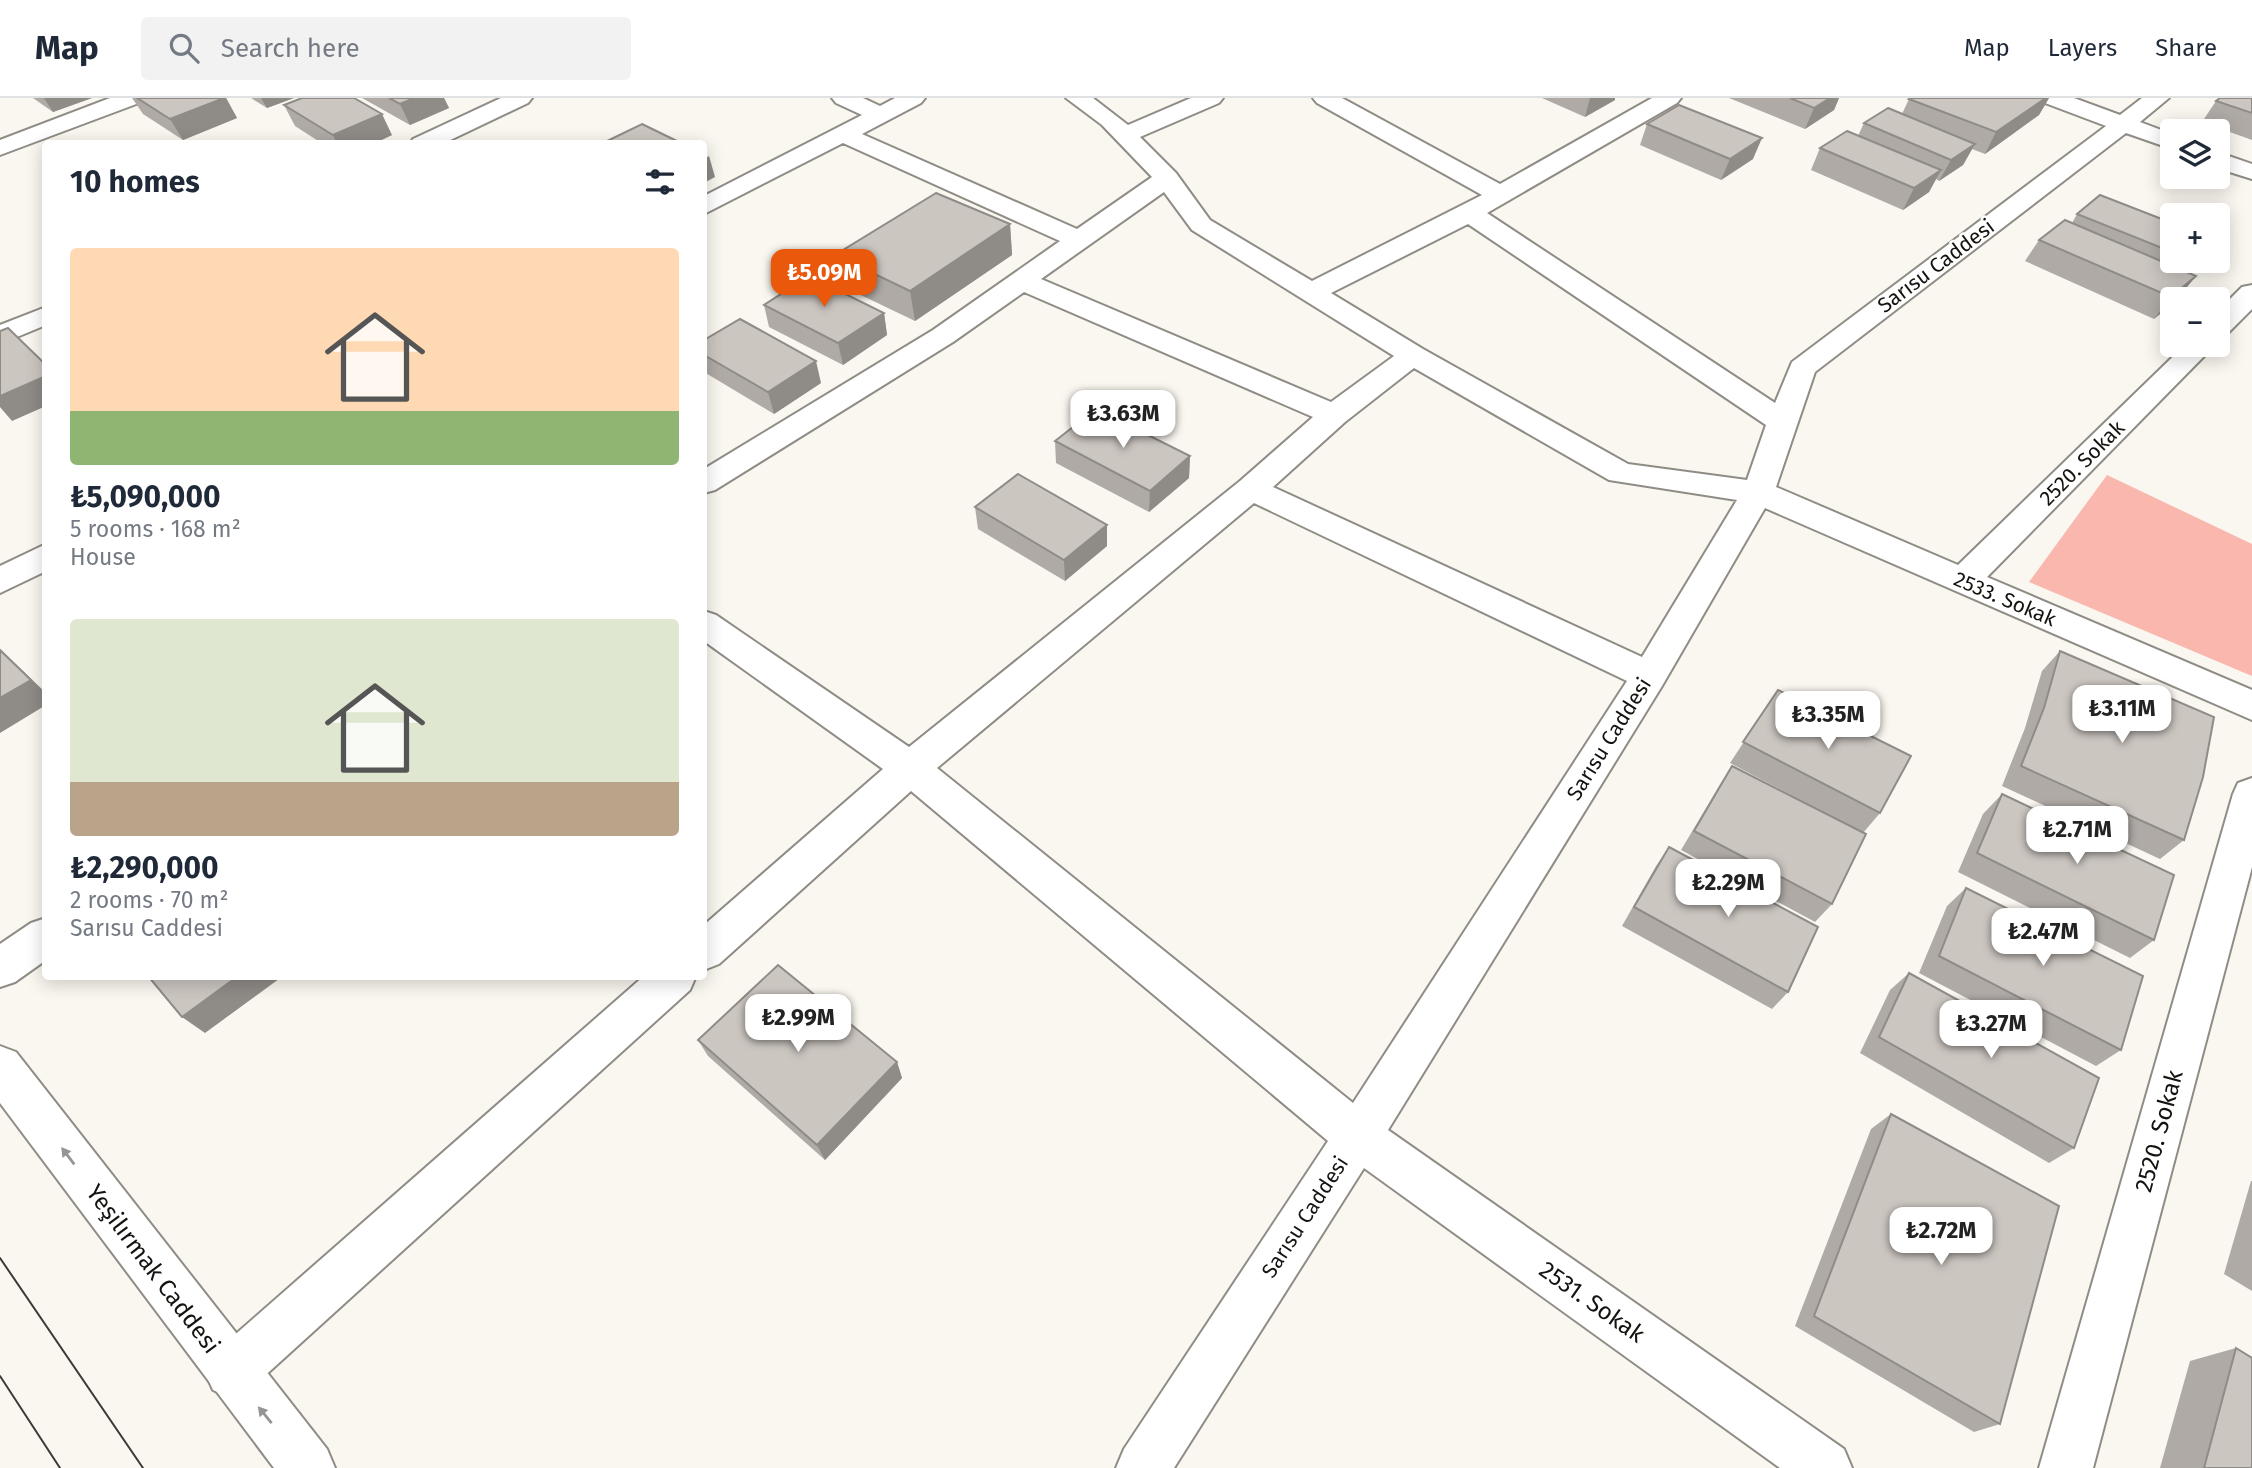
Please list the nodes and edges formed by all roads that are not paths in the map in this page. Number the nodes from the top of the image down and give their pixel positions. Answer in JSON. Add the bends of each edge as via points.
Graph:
{"nodes":[{"id":1,"x":131,"y":98,"type":"edge"},
{"id":2,"x":520,"y":98,"type":"edge"},
{"id":3,"x":844,"y":98,"type":"edge"},
{"id":4,"x":913,"y":98,"type":"edge"},
{"id":5,"x":1078,"y":98,"type":"edge"},
{"id":6,"x":1211,"y":98,"type":"edge"},
{"id":7,"x":1325,"y":98,"type":"edge"},
{"id":8,"x":1669,"y":98,"type":"edge"},
{"id":9,"x":2053,"y":98,"type":"edge"},
{"id":10,"x":2157,"y":98,"type":"edge"},
{"id":11,"x":880,"y":114,"type":"junction"},
{"id":12,"x":2123,"y":124,"type":"junction"},
{"id":13,"x":842,"y":134,"type":"junction"},
{"id":14,"x":29,"y":135,"type":"edge"},
{"id":15,"x":1125,"y":135,"type":"junction"},
{"id":16,"x":2160,"y":138,"type":"edge"},
{"id":17,"x":431,"y":140,"type":"edge"},
{"id":18,"x":0,"y":148,"type":"edge"},
{"id":19,"x":2230,"y":164,"type":"edge"},
{"id":20,"x":2252,"y":172,"type":"edge"},
{"id":21,"x":1167,"y":178,"type":"junction"},
{"id":22,"x":1501,"y":195,"type":"junction"},
{"id":23,"x":707,"y":204,"type":"edge"},
{"id":24,"x":1469,"y":213,"type":"junction"},
{"id":25,"x":1080,"y":240,"type":"junction"},
{"id":26,"x":1022,"y":281,"type":"junction"},
{"id":27,"x":1311,"y":292,"type":"junction"},
{"id":28,"x":2252,"y":293,"type":"edge"},
{"id":29,"x":2230,"y":315,"type":"edge"},
{"id":30,"x":42,"y":317,"type":"edge"},
{"id":31,"x":0,"y":335,"type":"edge"},
{"id":32,"x":1413,"y":355,"type":"junction"},
{"id":33,"x":2188,"y":357,"type":"edge"},
{"id":34,"x":1335,"y":415,"type":"junction"},
{"id":35,"x":1784,"y":423,"type":"junction"},
{"id":36,"x":707,"y":481,"type":"edge"},
{"id":37,"x":1251,"y":489,"type":"junction"},
{"id":38,"x":1758,"y":492,"type":"junction"},
{"id":39,"x":42,"y":558,"type":"edge"},
{"id":40,"x":0,"y":581,"type":"edge"},
{"id":41,"x":1964,"y":582,"type":"junction"},
{"id":42,"x":707,"y":626,"type":"edge"},
{"id":43,"x":1649,"y":676,"type":"junction"},
{"id":44,"x":2252,"y":706,"type":"edge"},
{"id":45,"x":910,"y":768,"type":"junction"},
{"id":46,"x":2252,"y":794,"type":"edge"},
{"id":47,"x":42,"y":939,"type":"edge"},
{"id":48,"x":707,"y":948,"type":"edge"},
{"id":49,"x":0,"y":968,"type":"edge"},
{"id":50,"x":671,"y":980,"type":"edge"},
{"id":51,"x":0,"y":1067,"type":"edge"},
{"id":52,"x":1359,"y":1136,"type":"junction"},
{"id":53,"x":231,"y":1372,"type":"junction"},
{"id":54,"x":308,"y":1468,"type":"edge"},
{"id":55,"x":1143,"y":1468,"type":"edge"},
{"id":56,"x":1825,"y":1468,"type":"edge"},
{"id":57,"x":2066,"y":1468,"type":"edge"}],
"edges":[{"from":1,"to":14,"type":"street"},
{"from":2,"to":17,"type":"street"},
{"from":3,"to":11,"type":"street"},
{"from":4,"to":11,"type":"street"},
{"from":5,"to":15,"type":"street","name":"2533. Sokak"},
{"from":6,"to":15,"type":"street"},
{"from":7,"to":22,"type":"street"},
{"from":8,"to":22,"type":"street"},
{"from":9,"to":12,"type":"street"},
{"from":10,"to":12,"type":"street","name":"Sarısu Caddesi"},
{"from":11,"to":13,"type":"street"},
{"from":12,"to":16,"type":"street"},
{"from":12,"to":35,"type":"street","name":"Sarısu Caddesi","via":[[1802,368]]},
{"from":13,"to":23,"type":"street"},
{"from":13,"to":25,"type":"street"},
{"from":14,"to":18,"type":"street"},
{"from":15,"to":21,"type":"street","name":"2533. Sokak"},
{"from":19,"to":20,"type":"street"},
{"from":21,"to":25,"type":"street"},
{"from":21,"to":27,"type":"street","name":"2533. Sokak","via":[[1201,225]]},
{"from":22,"to":24,"type":"street"},
{"from":24,"to":27,"type":"street"},
{"from":24,"to":35,"type":"street"},
{"from":25,"to":26,"type":"street"},
{"from":26,"to":34,"type":"street"},
{"from":26,"to":36,"type":"street","via":[[943,336]]},
{"from":27,"to":32,"type":"street","name":"2533. Sokak"},
{"from":28,"to":29,"type":"street"},
{"from":30,"to":31,"type":"street"},
{"from":32,"to":34,"type":"street"},
{"from":32,"to":38,"type":"street","name":"2533. Sokak","via":[[1620,473]]},
{"from":33,"to":41,"type":"street","name":"2520. Sokak"},
{"from":34,"to":37,"type":"street"},
{"from":35,"to":38,"type":"street","name":"Sarısu Caddesi"},
{"from":37,"to":43,"type":"street"},
{"from":37,"to":45,"type":"street"},
{"from":38,"to":41,"type":"street","name":"2533. Sokak"},
{"from":38,"to":43,"type":"street","name":"Sarısu Caddesi"},
{"from":39,"to":40,"type":"street"},
{"from":41,"to":44,"type":"street","name":"2533. Sokak"},
{"from":42,"to":45,"type":"street","name":"2531. Sokak"},
{"from":43,"to":52,"type":"street","name":"Sarısu Caddesi"},
{"from":45,"to":48,"type":"street"},
{"from":45,"to":52,"type":"street","name":"2531. Sokak"},
{"from":46,"to":57,"type":"street","name":"2520. Sokak"},
{"from":47,"to":49,"type":"street"},
{"from":50,"to":53,"type":"street"},
{"from":53,"to":51,"type":"street","name":"Yeşilırmak Caddesi","one_way":true},
{"from":52,"to":55,"type":"street","name":"Sarısu Caddesi"},
{"from":52,"to":56,"type":"street","name":"2531. Sokak"},
{"from":54,"to":53,"type":"street","name":"Yeşilırmak Caddesi","one_way":true}]}
